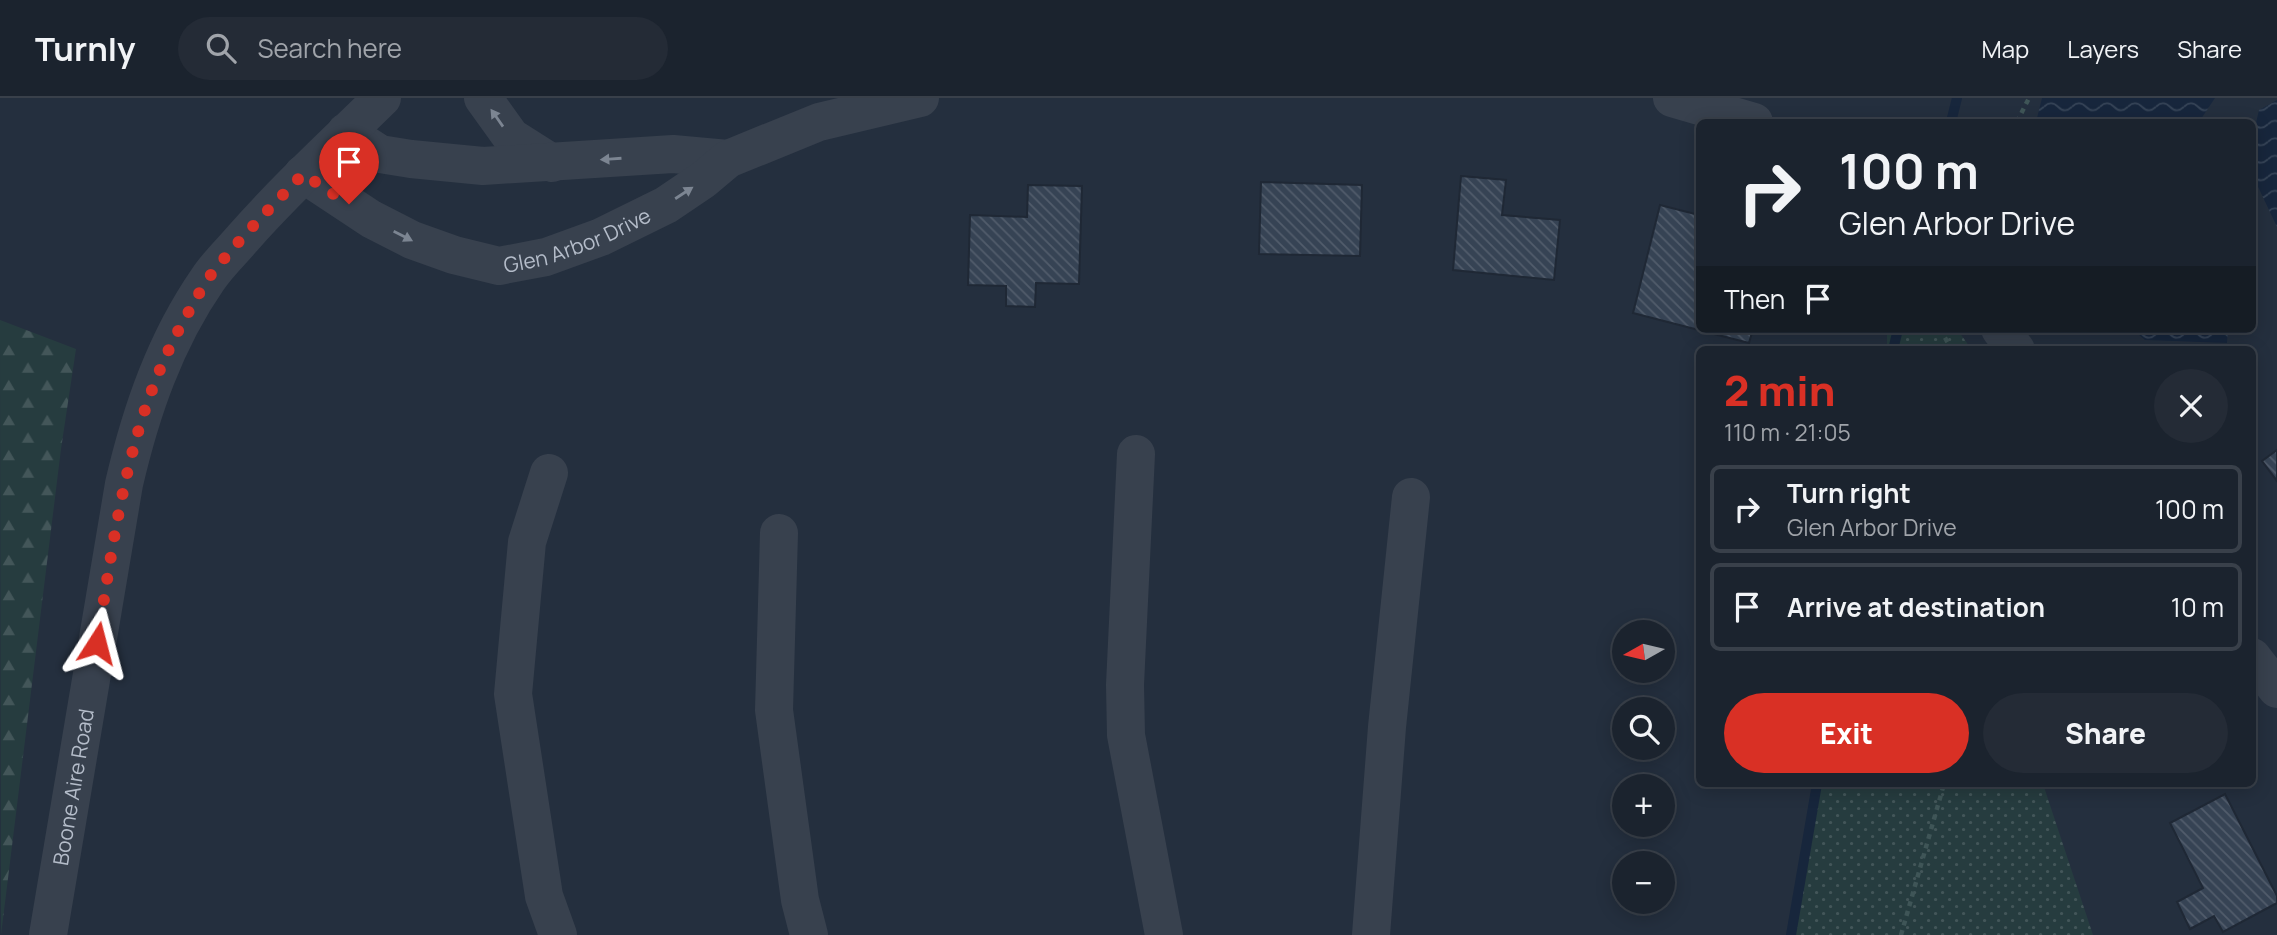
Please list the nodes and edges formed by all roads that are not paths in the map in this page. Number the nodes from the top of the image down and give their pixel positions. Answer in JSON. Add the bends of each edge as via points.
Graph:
{"nodes":[{"id":1,"x":382,"y":98,"type":"edge"},
{"id":2,"x":483,"y":98,"type":"edge"},
{"id":3,"x":920,"y":98,"type":"edge"},
{"id":4,"x":1672,"y":98,"type":"edge"},
{"id":5,"x":1744,"y":119,"type":"edge"},
{"id":6,"x":346,"y":132,"type":"junction"},
{"id":7,"x":728,"y":159,"type":"junction"},
{"id":8,"x":552,"y":163,"type":"junction"},
{"id":9,"x":303,"y":174,"type":"junction"},
{"id":10,"x":1136,"y":454,"type":"dead end"},
{"id":11,"x":548,"y":473,"type":"dead end"},
{"id":12,"x":1411,"y":497,"type":"dead end"},
{"id":13,"x":779,"y":533,"type":"dead end"},
{"id":14,"x":2256,"y":662,"type":"edge"},
{"id":15,"x":2277,"y":689,"type":"edge"},
{"id":16,"x":48,"y":935,"type":"edge"},
{"id":17,"x":558,"y":935,"type":"edge"},
{"id":18,"x":809,"y":935,"type":"edge"},
{"id":19,"x":1164,"y":935,"type":"edge"},
{"id":20,"x":1371,"y":935,"type":"edge"}],
"edges":[{"from":1,"to":6,"type":"street","name":"Boone Aire Road"},
{"from":8,"to":2,"type":"street","one_way":true,"via":[[511,137]]},
{"from":3,"to":7,"type":"street","name":"Glen Arbor Drive","via":[[819,122]]},
{"from":4,"to":5,"type":"street"},
{"from":6,"to":8,"type":"street","name":"Glen Arbor Drive","via":[[380,154],[411,159],[482,166]]},
{"from":6,"to":9,"type":"street","name":"Boone Aire Road"},
{"from":7,"to":8,"type":"street","name":"Glen Arbor Drive","one_way":true,"via":[[673,154]]},
{"from":9,"to":7,"type":"street","name":"Glen Arbor Drive","one_way":true,"via":[[412,240],[499,266],[546,257],[601,237],[666,205]]},
{"from":9,"to":16,"type":"street","name":"Boone Aire Road","via":[[209,278],[172,341],[136,431]]},
{"from":10,"to":19,"type":"street","via":[[1126,735]]},
{"from":11,"to":17,"type":"street","via":[[527,542],[513,694],[544,896]]},
{"from":12,"to":20,"type":"street"},
{"from":13,"to":18,"type":"street","via":[[774,710],[800,900]]},
{"from":14,"to":15,"type":"street"}]}
